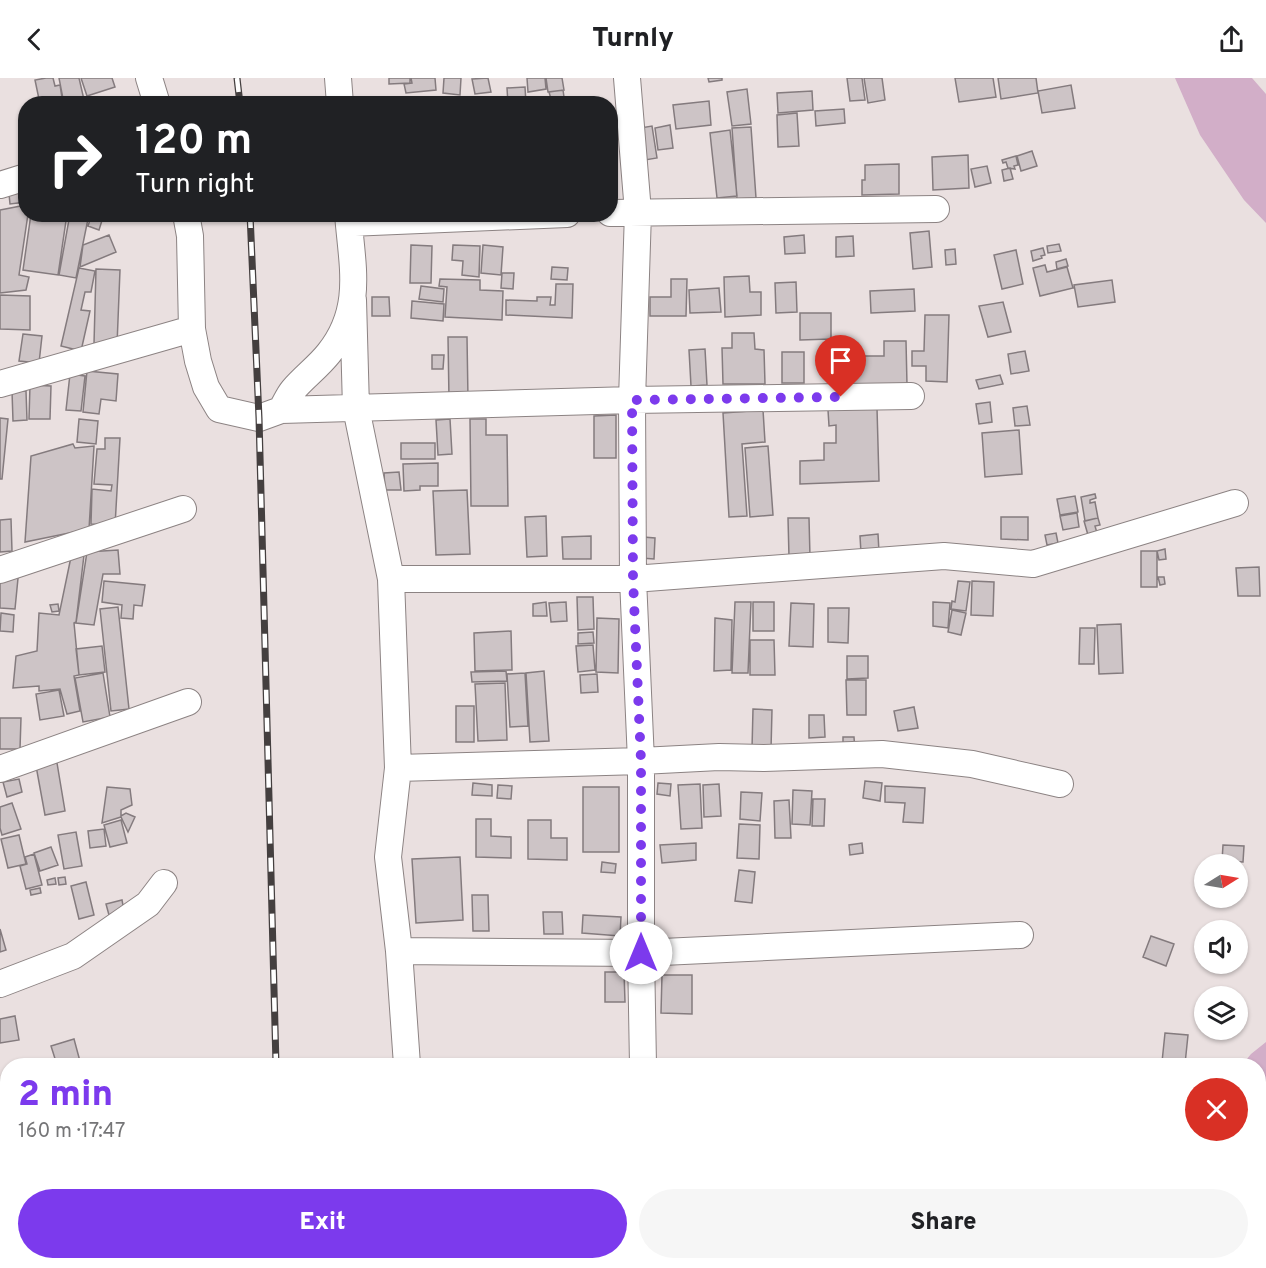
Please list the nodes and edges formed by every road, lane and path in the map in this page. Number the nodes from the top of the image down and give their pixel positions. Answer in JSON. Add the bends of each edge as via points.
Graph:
{"nodes":[{"id":1,"x":149,"y":78,"type":"edge"},
{"id":2,"x":338,"y":78,"type":"edge"},
{"id":3,"x":627,"y":78,"type":"edge"},
{"id":4,"x":155,"y":96,"type":"edge"},
{"id":5,"x":339,"y":96,"type":"edge"},
{"id":6,"x":18,"y":179,"type":"edge"},
{"id":7,"x":0,"y":185,"type":"edge"},
{"id":8,"x":936,"y":209,"type":"dead end"},
{"id":9,"x":638,"y":212,"type":"junction"},
{"id":10,"x":618,"y":213,"type":"edge"},
{"id":11,"x":187,"y":222,"type":"edge"},
{"id":12,"x":348,"y":222,"type":"edge"},
{"id":13,"x":353,"y":300,"type":"junction"},
{"id":14,"x":192,"y":329,"type":"junction"},
{"id":15,"x":0,"y":384,"type":"edge"},
{"id":16,"x":911,"y":396,"type":"dead end"},
{"id":17,"x":632,"y":400,"type":"junction"},
{"id":18,"x":356,"y":408,"type":"junction"},
{"id":19,"x":281,"y":410,"type":"junction"},
{"id":20,"x":1235,"y":503,"type":"dead end"},
{"id":21,"x":183,"y":509,"type":"dead end"},
{"id":22,"x":0,"y":570,"type":"edge"},
{"id":23,"x":391,"y":579,"type":"junction"},
{"id":24,"x":633,"y":579,"type":"junction"},
{"id":25,"x":188,"y":702,"type":"dead end"},
{"id":26,"x":641,"y":761,"type":"junction"},
{"id":27,"x":398,"y":768,"type":"junction"},
{"id":28,"x":0,"y":769,"type":"edge"},
{"id":29,"x":1060,"y":784,"type":"dead end"},
{"id":30,"x":164,"y":883,"type":"dead end"},
{"id":31,"x":1020,"y":935,"type":"dead end"},
{"id":32,"x":399,"y":951,"type":"junction"},
{"id":33,"x":641,"y":953,"type":"junction"},
{"id":34,"x":0,"y":984,"type":"edge"},
{"id":35,"x":407,"y":1058,"type":"edge"},
{"id":36,"x":643,"y":1058,"type":"edge"}],
"edges":[{"from":1,"to":4,"type":"street"},
{"from":2,"to":5,"type":"street"},
{"from":3,"to":9,"type":"street"},
{"from":6,"to":7,"type":"street"},
{"from":8,"to":9,"type":"street"},
{"from":9,"to":10,"type":"street"},
{"from":9,"to":17,"type":"street"},
{"from":11,"to":14,"type":"street"},
{"from":12,"to":13,"type":"street","via":[[355,277]]},
{"from":13,"to":18,"type":"street"},
{"from":13,"to":19,"type":"street","via":[[341,334],[328,354],[292,391]]},
{"from":14,"to":15,"type":"street"},
{"from":14,"to":19,"type":"street","via":[[206,387],[219,409],[260,418]]},
{"from":16,"to":17,"type":"street"},
{"from":17,"to":18,"type":"street"},
{"from":17,"to":24,"type":"street"},
{"from":18,"to":19,"type":"street"},
{"from":18,"to":23,"type":"street"},
{"from":20,"to":24,"type":"street","via":[[1033,564],[944,556]]},
{"from":21,"to":22,"type":"street"},
{"from":23,"to":24,"type":"street"},
{"from":23,"to":27,"type":"street"},
{"from":24,"to":26,"type":"street"},
{"from":25,"to":28,"type":"street"},
{"from":26,"to":27,"type":"street"},
{"from":26,"to":29,"type":"street","via":[[882,754],[972,764]]},
{"from":26,"to":33,"type":"street"},
{"from":27,"to":32,"type":"street","via":[[388,857]]},
{"from":30,"to":34,"type":"street","via":[[148,904],[73,956]]},
{"from":31,"to":33,"type":"street"},
{"from":32,"to":33,"type":"street"},
{"from":32,"to":35,"type":"street"},
{"from":33,"to":36,"type":"street"}]}
